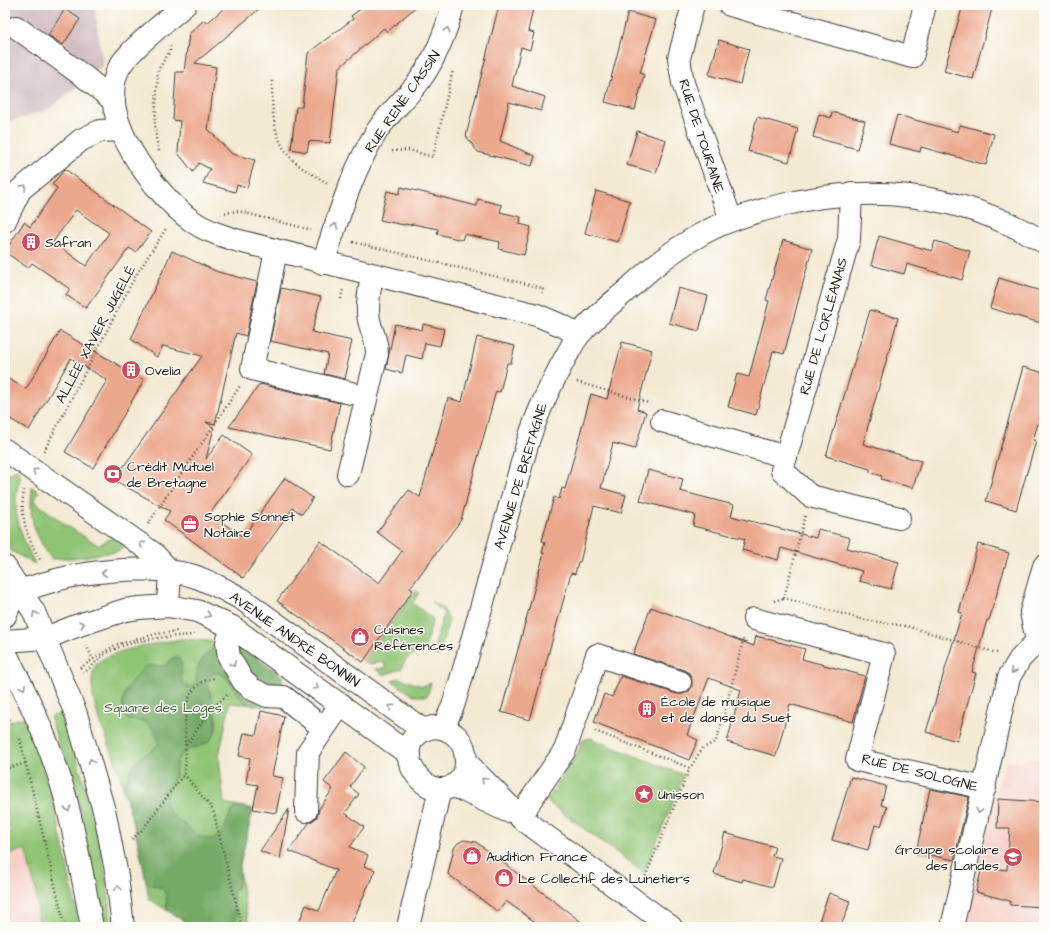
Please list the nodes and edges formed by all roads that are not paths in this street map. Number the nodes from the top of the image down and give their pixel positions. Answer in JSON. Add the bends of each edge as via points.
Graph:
{"nodes":[{"id":1,"x":185,"y":5,"type":"edge"},
{"id":2,"x":453,"y":5,"type":"edge"},
{"id":3,"x":692,"y":5,"type":"edge"},
{"id":4,"x":730,"y":5,"type":"edge"},
{"id":5,"x":925,"y":5,"type":"edge"},
{"id":6,"x":16,"y":27,"type":"dead end"},
{"id":7,"x":114,"y":101,"type":"junction"},
{"id":8,"x":121,"y":130,"type":"junction"},
{"id":9,"x":852,"y":193,"type":"junction"},
{"id":10,"x":731,"y":220,"type":"junction"},
{"id":11,"x":5,"y":221,"type":"edge"},
{"id":12,"x":1044,"y":242,"type":"edge"},
{"id":13,"x":276,"y":251,"type":"junction"},
{"id":14,"x":323,"y":263,"type":"junction"},
{"id":15,"x":372,"y":275,"type":"junction"},
{"id":16,"x":578,"y":336,"type":"junction"},
{"id":17,"x":351,"y":393,"type":"dead end"},
{"id":18,"x":662,"y":420,"type":"road end"},
{"id":19,"x":5,"y":450,"type":"edge"},
{"id":20,"x":786,"y":457,"type":"junction"},
{"id":21,"x":348,"y":474,"type":"dead end"},
{"id":22,"x":899,"y":518,"type":"dead end"},
{"id":23,"x":1044,"y":566,"type":"edge"},
{"id":24,"x":5,"y":567,"type":"edge"},
{"id":25,"x":170,"y":571,"type":"junction"},
{"id":26,"x":21,"y":591,"type":"junction"},
{"id":27,"x":168,"y":606,"type":"junction"},
{"id":28,"x":5,"y":616,"type":"edge"},
{"id":29,"x":754,"y":619,"type":"road end"},
{"id":30,"x":231,"y":632,"type":"junction"},
{"id":31,"x":46,"y":638,"type":"junction"},
{"id":32,"x":5,"y":641,"type":"edge"},
{"id":33,"x":1041,"y":644,"type":"edge"},
{"id":34,"x":5,"y":652,"type":"edge"},
{"id":35,"x":680,"y":682,"type":"dead end"},
{"id":36,"x":341,"y":704,"type":"junction"},
{"id":37,"x":322,"y":728,"type":"junction"},
{"id":38,"x":433,"y":729,"type":"junction"},
{"id":39,"x":410,"y":755,"type":"junction"},
{"id":40,"x":466,"y":762,"type":"junction"},
{"id":41,"x":447,"y":787,"type":"junction"},
{"id":42,"x":985,"y":788,"type":"junction"},
{"id":43,"x":306,"y":811,"type":"dead end"},
{"id":44,"x":521,"y":818,"type":"junction"},
{"id":45,"x":92,"y":927,"type":"edge"},
{"id":46,"x":123,"y":927,"type":"edge"},
{"id":47,"x":408,"y":927,"type":"edge"},
{"id":48,"x":671,"y":927,"type":"edge"},
{"id":49,"x":952,"y":927,"type":"edge"}],
"edges":[{"from":1,"to":7,"type":"street","via":[[124,60],[115,79]]},
{"from":14,"to":2,"type":"street","name":"RUE RENÉ CASSIN","one_way":true,"via":[[346,195],[365,152],[378,130],[420,80],[438,52]]},
{"from":3,"to":10,"type":"street","name":"RUE DE TOURAINE","via":[[679,58],[684,84]]},
{"from":4,"to":5,"type":"street","via":[[912,56]]},
{"from":6,"to":7,"type":"street"},
{"from":7,"to":8,"type":"street"},
{"from":11,"to":8,"type":"street","one_way":true,"via":[[20,190],[81,140],[100,131]]},
{"from":8,"to":13,"type":"street","via":[[136,161],[192,221],[214,232]]},
{"from":9,"to":10,"type":"street","name":"AVENUE DE BRETAGNE","via":[[810,197]]},
{"from":9,"to":12,"type":"street","name":"AVENUE DE BRETAGNE","via":[[898,193],[955,204],[999,220]]},
{"from":9,"to":20,"type":"street","name":"RUE DE L'ORLÉANAIS","via":[[848,239]]},
{"from":10,"to":16,"type":"street","name":"AVENUE DE BRETAGNE","via":[[700,235],[662,259]]},
{"from":13,"to":14,"type":"street"},
{"from":13,"to":17,"type":"street","via":[[252,369]]},
{"from":14,"to":15,"type":"street"},
{"from":15,"to":16,"type":"street","via":[[537,315],[565,327]]},
{"from":15,"to":21,"type":"street","via":[[369,320],[377,342],[377,354]]},
{"from":16,"to":38,"type":"street","name":"AVENUE DE BRETAGNE","via":[[536,415],[453,706]]},
{"from":18,"to":20,"type":"street"},
{"from":25,"to":19,"type":"street","one_way":true,"via":[[153,552]]},
{"from":20,"to":22,"type":"street","name":"RUE DE L'ORLÉANAIS","via":[[782,470],[810,496]]},
{"from":23,"to":33,"type":"street","name":"RUE DE SOLOGNE","via":[[1031,612]]},
{"from":24,"to":26,"type":"street"},
{"from":25,"to":26,"type":"street","name":"AVENUE ANDRÉ BONNIN","one_way":true,"via":[[151,569],[104,572],[52,581]]},
{"from":25,"to":27,"type":"street"},
{"from":38,"to":25,"type":"street","name":"AVENUE ANDRÉ BONNIN","one_way":true,"via":[[242,599],[203,579]]},
{"from":26,"to":28,"type":"street"},
{"from":31,"to":26,"type":"street","one_way":true},
{"from":27,"to":30,"type":"street","name":"AVENUE ANDRÉ BONNIN","one_way":true,"via":[[204,614]]},
{"from":31,"to":27,"type":"street","name":"AVENUE ANDRÉ BONNIN","one_way":true,"via":[[125,610]]},
{"from":29,"to":42,"type":"street","name":"RUE DE SOLOGNE","via":[[884,654],[857,760]]},
{"from":30,"to":36,"type":"street","name":"AVENUE ANDRÉ BONNIN","one_way":true},
{"from":30,"to":37,"type":"street","one_way":true,"via":[[227,642],[229,657],[243,680],[252,689],[267,696],[284,697]]},
{"from":31,"to":32,"type":"street","name":"AVENUE ANDRÉ BONNIN"},
{"from":46,"to":31,"type":"street","one_way":true,"via":[[105,814],[89,754]]},
{"from":33,"to":42,"type":"street","name":"RUE DE SOLOGNE","one_way":true,"via":[[1020,660],[1009,677]]},
{"from":34,"to":45,"type":"street","one_way":true,"via":[[28,696],[57,772],[75,836]]},
{"from":35,"to":44,"type":"street","via":[[598,655],[565,750]]},
{"from":36,"to":37,"type":"street"},
{"from":36,"to":39,"type":"street","name":"AVENUE ANDRÉ BONNIN"},
{"from":37,"to":43,"type":"street","via":[[308,752]]},
{"from":38,"to":39,"type":"street","via":[[413,740]]},
{"from":38,"to":40,"type":"street","via":[[458,736],[463,744]]},
{"from":39,"to":41,"type":"street","via":[[410,765],[416,777],[426,785]]},
{"from":40,"to":41,"type":"street","via":[[463,776]]},
{"from":44,"to":40,"type":"street","one_way":true},
{"from":41,"to":44,"type":"street"},
{"from":41,"to":47,"type":"street"},
{"from":42,"to":49,"type":"street","name":"RUE DE SOLOGNE","one_way":true},
{"from":44,"to":48,"type":"street"}]}
